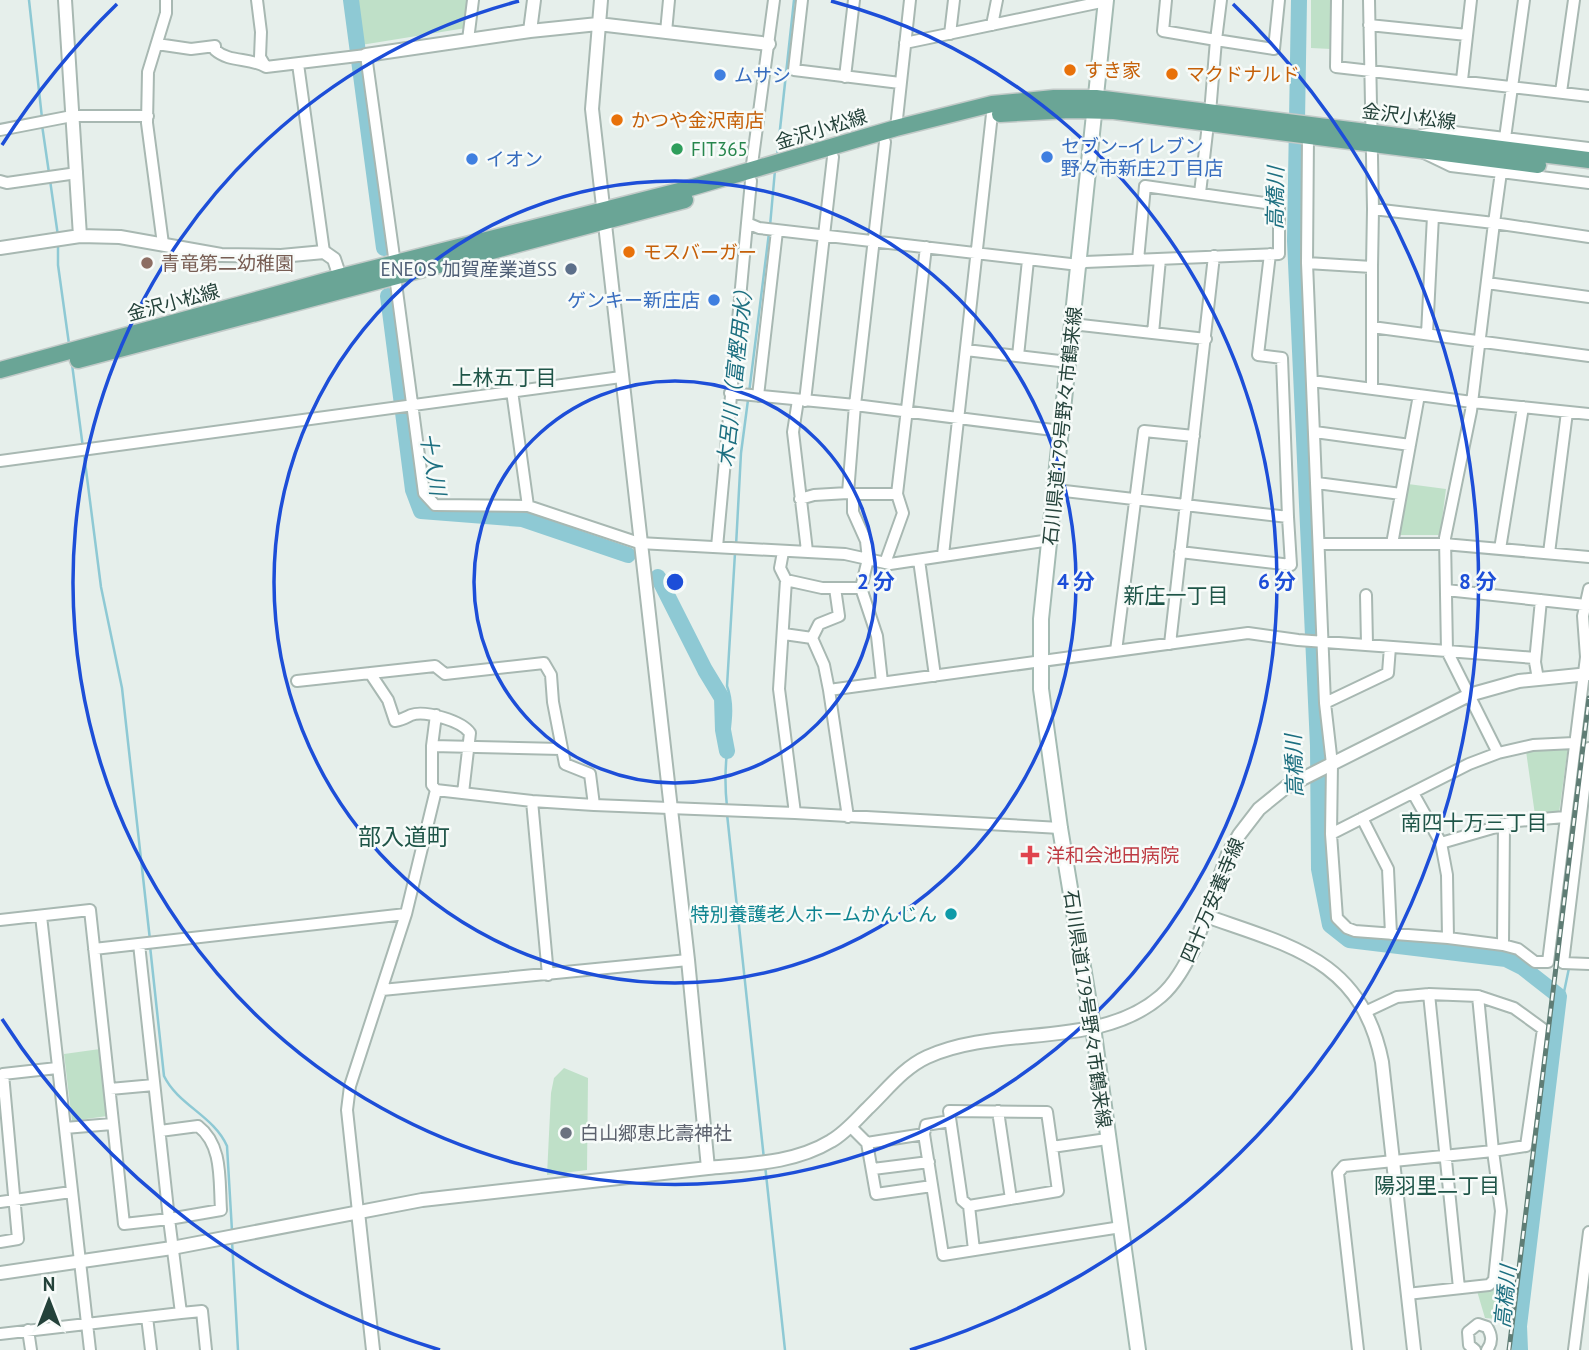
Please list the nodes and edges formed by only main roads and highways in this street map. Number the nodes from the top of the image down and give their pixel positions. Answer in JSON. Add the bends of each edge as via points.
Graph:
{"nodes":[{"id":1,"x":1106,"y":0,"type":"edge"},
{"id":2,"x":1096,"y":104,"type":"junction"},
{"id":3,"x":1413,"y":143,"type":"junction"},
{"id":4,"x":1589,"y":160,"type":"edge"},
{"id":5,"x":775,"y":169,"type":"junction"},
{"id":6,"x":1589,"y":171,"type":"edge"},
{"id":7,"x":395,"y":270,"type":"junction"},
{"id":8,"x":70,"y":357,"type":"junction"},
{"id":9,"x":0,"y":370,"type":"edge"},
{"id":10,"x":0,"y":381,"type":"edge"},
{"id":11,"x":1138,"y":1350,"type":"edge"}],
"edges":[{"from":1,"to":2,"type":"main road","name":"石川県道179号野々市鶴来線"},
{"from":2,"to":3,"type":"main road","name":"金沢小松線"},
{"from":2,"to":5,"type":"main road","name":"金沢小松線","via":[[992,114]]},
{"from":2,"to":5,"type":"main road","name":"金沢小松線","via":[[1054,98],[992,104],[896,128]]},
{"from":2,"to":11,"type":"main road","name":"石川県道179号野々市鶴来線","via":[[1040,661],[1060,828]]},
{"from":3,"to":4,"type":"main road","name":"金沢小松線"},
{"from":3,"to":6,"type":"main road","name":"金沢小松線"},
{"from":5,"to":7,"type":"main road","name":"金沢小松線"},
{"from":7,"to":8,"type":"main road","name":"金沢小松線"},
{"from":7,"to":8,"type":"main road","name":"金沢小松線","via":[[340,277]]},
{"from":8,"to":9,"type":"main road","name":"金沢小松線"},
{"from":8,"to":10,"type":"main road","name":"金沢小松線"}]}
